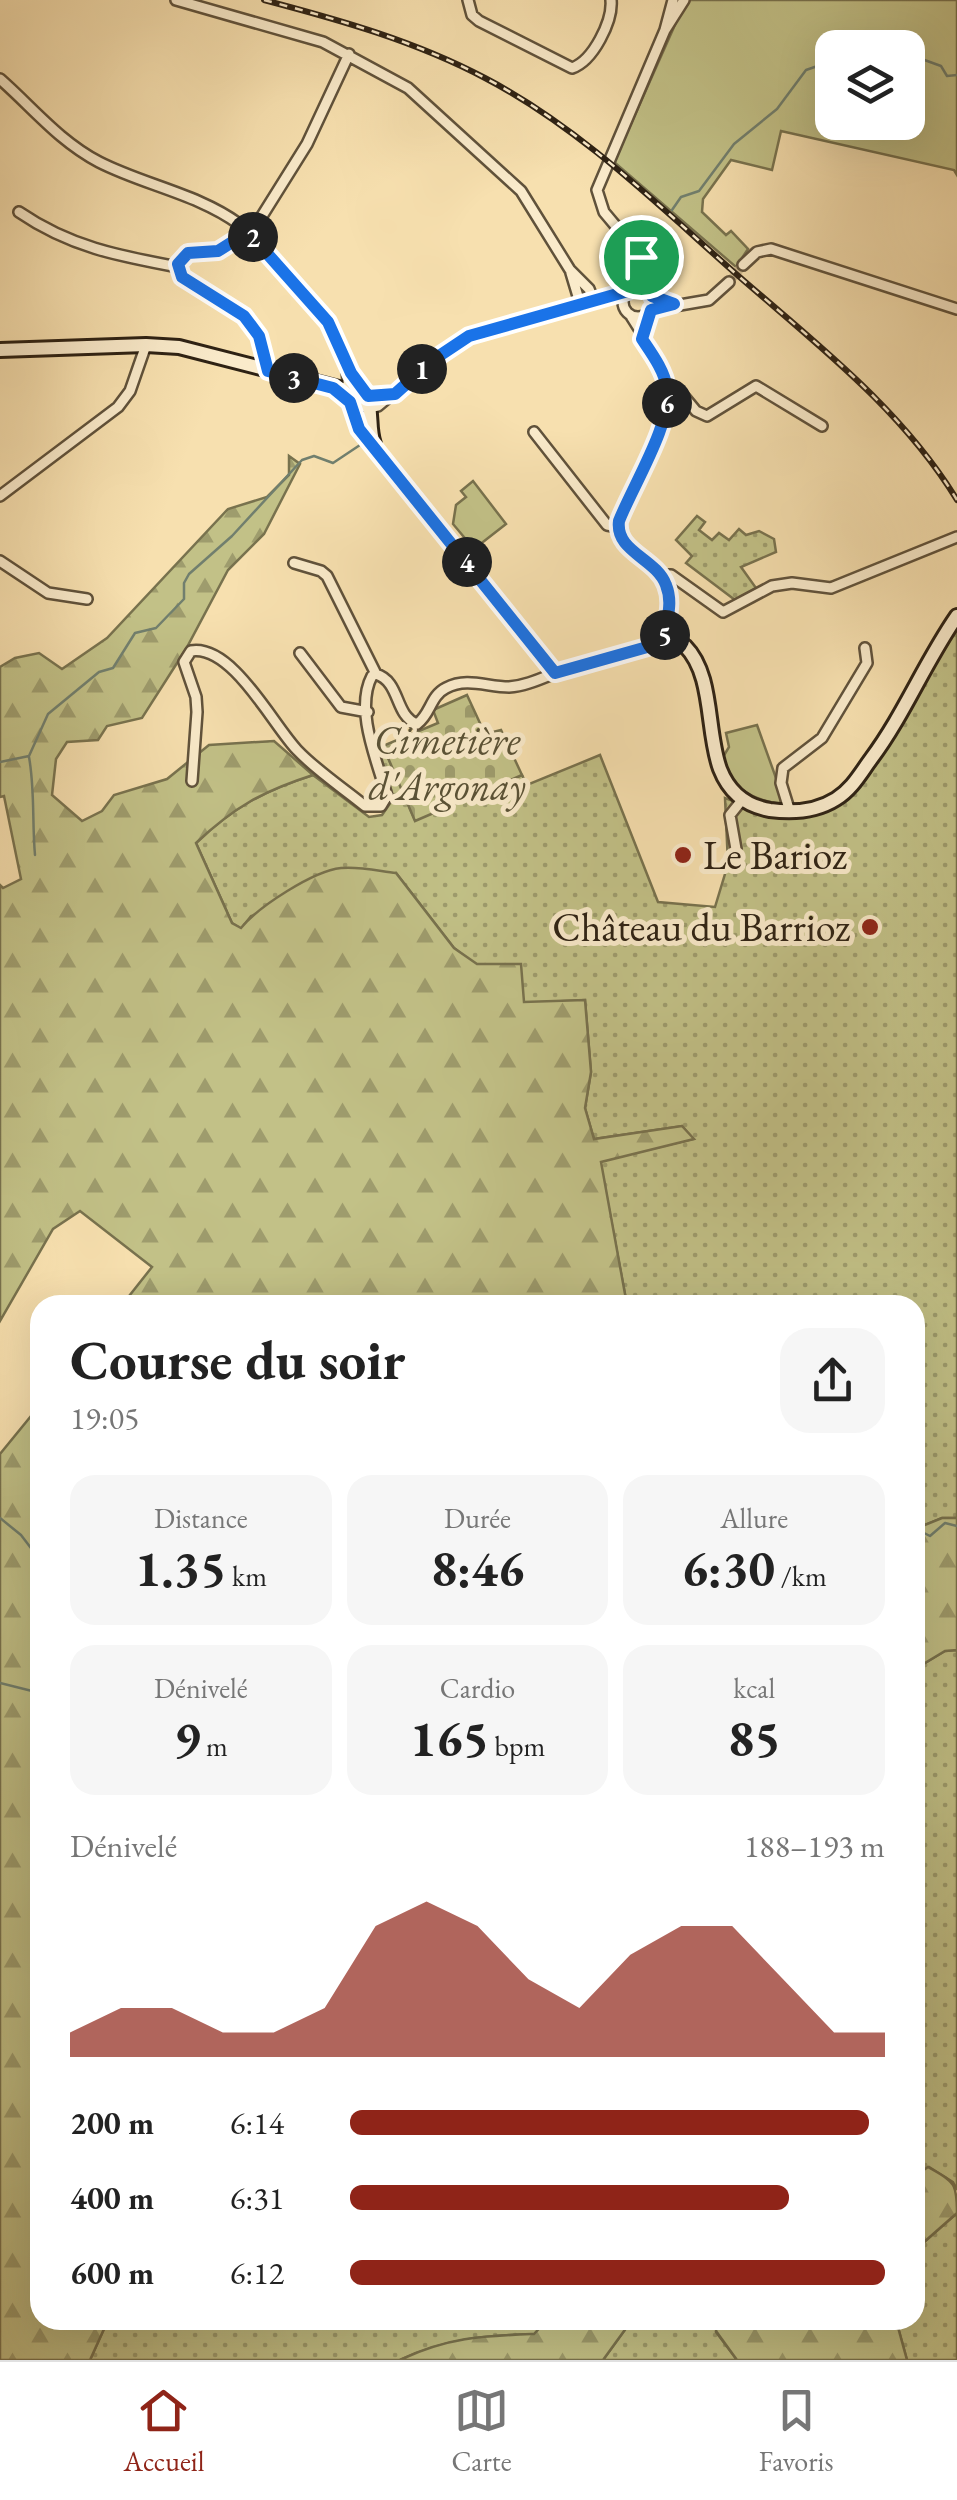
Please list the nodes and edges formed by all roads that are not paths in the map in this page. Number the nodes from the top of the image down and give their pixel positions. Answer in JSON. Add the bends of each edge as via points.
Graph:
{"nodes":[{"id":1,"x":176,"y":0,"type":"edge"},
{"id":2,"x":468,"y":0,"type":"edge"},
{"id":3,"x":611,"y":0,"type":"edge"},
{"id":4,"x":673,"y":0,"type":"edge"},
{"id":5,"x":684,"y":0,"type":"edge"},
{"id":6,"x":665,"y":30,"type":"junction"},
{"id":7,"x":349,"y":54,"type":"junction"},
{"id":8,"x":0,"y":78,"type":"edge"},
{"id":9,"x":19,"y":212,"type":"dead end"},
{"id":10,"x":248,"y":232,"type":"junction"},
{"id":11,"x":641,"y":257,"type":"junction"},
{"id":12,"x":744,"y":266,"type":"tunnel mouth"},
{"id":13,"x":178,"y":267,"type":"junction"},
{"id":14,"x":570,"y":270,"type":"junction"},
{"id":15,"x":729,"y":282,"type":"tunnel mouth"},
{"id":16,"x":632,"y":289,"type":"junction"},
{"id":17,"x":652,"y":295,"type":"junction"},
{"id":18,"x":596,"y":298,"type":"junction"},
{"id":19,"x":580,"y":303,"type":"junction"},
{"id":20,"x":674,"y":304,"type":"junction"},
{"id":21,"x":624,"y":307,"type":"junction"},
{"id":22,"x":957,"y":309,"type":"edge"},
{"id":23,"x":650,"y":312,"type":"junction"},
{"id":24,"x":632,"y":316,"type":"junction"},
{"id":25,"x":642,"y":339,"type":"junction"},
{"id":26,"x":146,"y":345,"type":"junction"},
{"id":27,"x":0,"y":350,"type":"edge"},
{"id":28,"x":346,"y":364,"type":"junction"},
{"id":29,"x":268,"y":371,"type":"junction"},
{"id":30,"x":667,"y":387,"type":"junction"},
{"id":31,"x":349,"y":396,"type":"junction"},
{"id":32,"x":369,"y":401,"type":"junction"},
{"id":33,"x":822,"y":426,"type":"dead end"},
{"id":34,"x":534,"y":432,"type":"dead end"},
{"id":35,"x":376,"y":450,"type":"junction"},
{"id":36,"x":0,"y":496,"type":"edge"},
{"id":37,"x":618,"y":527,"type":"junction"},
{"id":38,"x":957,"y":538,"type":"edge"},
{"id":39,"x":0,"y":561,"type":"edge"},
{"id":40,"x":294,"y":563,"type":"dead end"},
{"id":41,"x":661,"y":575,"type":"junction"},
{"id":42,"x":87,"y":599,"type":"dead end"},
{"id":43,"x":957,"y":616,"type":"edge"},
{"id":44,"x":665,"y":642,"type":"junction"},
{"id":45,"x":865,"y":648,"type":"dead end"},
{"id":46,"x":300,"y":653,"type":"dead end"},
{"id":47,"x":555,"y":673,"type":"junction"},
{"id":48,"x":376,"y":674,"type":"junction"},
{"id":49,"x":368,"y":712,"type":"junction"},
{"id":50,"x":192,"y":781,"type":"dead end"},
{"id":51,"x":742,"y":800,"type":"junction"},
{"id":52,"x":790,"y":812,"type":"junction"},
{"id":53,"x":736,"y":849,"type":"dead end"}],
"edges":[{"from":1,"to":7,"type":"street"},
{"from":2,"to":3,"type":"street","via":[[479,22],[572,68],[586,60],[611,15]]},
{"from":4,"to":6,"type":"street"},
{"from":5,"to":6,"type":"street"},
{"from":6,"to":11,"type":"street","via":[[598,190],[604,212]]},
{"from":7,"to":10,"type":"street","via":[[307,144]]},
{"from":7,"to":14,"type":"street","via":[[414,92],[515,185]]},
{"from":8,"to":10,"type":"street","via":[[83,153],[190,198]]},
{"from":9,"to":13,"type":"street","via":[[78,244]]},
{"from":10,"to":13,"type":"street","via":[[218,251],[188,253]]},
{"from":10,"to":28,"type":"street","via":[[328,322]]},
{"from":11,"to":16,"type":"street"},
{"from":11,"to":17,"type":"street","via":[[651,268]]},
{"from":12,"to":22,"type":"street","via":[[771,249]]},
{"from":13,"to":29,"type":"street","via":[[188,282],[244,316],[259,336]]},
{"from":14,"to":18,"type":"street"},
{"from":14,"to":19,"type":"street"},
{"from":15,"to":20,"type":"street","via":[[709,300]]},
{"from":16,"to":17,"type":"street"},
{"from":16,"to":18,"type":"street"},
{"from":16,"to":21,"type":"street"},
{"from":17,"to":20,"type":"street"},
{"from":17,"to":23,"type":"street"},
{"from":18,"to":19,"type":"street"},
{"from":18,"to":21,"type":"street"},
{"from":19,"to":32,"type":"street","via":[[469,336],[395,394]]},
{"from":20,"to":23,"type":"street"},
{"from":21,"to":24,"type":"street"},
{"from":23,"to":24,"type":"street"},
{"from":23,"to":25,"type":"street"},
{"from":24,"to":25,"type":"street"},
{"from":25,"to":30,"type":"street"},
{"from":26,"to":27,"type":"street"},
{"from":26,"to":29,"type":"street","via":[[200,351]]},
{"from":26,"to":36,"type":"street","via":[[118,407]]},
{"from":28,"to":31,"type":"street"},
{"from":28,"to":32,"type":"street"},
{"from":29,"to":31,"type":"street"},
{"from":30,"to":33,"type":"street","via":[[677,388],[706,416],[756,386]]},
{"from":30,"to":37,"type":"street","via":[[661,424]]},
{"from":31,"to":32,"type":"street"},
{"from":31,"to":35,"type":"street","via":[[359,429]]},
{"from":32,"to":35,"type":"street"},
{"from":34,"to":37,"type":"street","via":[[607,525]]},
{"from":35,"to":47,"type":"street"},
{"from":37,"to":41,"type":"street","via":[[623,542]]},
{"from":38,"to":41,"type":"street","via":[[832,588],[772,586],[723,612],[671,575]]},
{"from":39,"to":42,"type":"street","via":[[48,593]]},
{"from":40,"to":48,"type":"street","via":[[327,576]]},
{"from":41,"to":44,"type":"street","via":[[671,607]]},
{"from":43,"to":52,"type":"street","via":[[855,783],[823,806]]},
{"from":44,"to":47,"type":"street"},
{"from":44,"to":51,"type":"street","via":[[677,642],[698,665],[718,764]]},
{"from":45,"to":52,"type":"street","via":[[867,663],[822,738],[783,768]]},
{"from":46,"to":49,"type":"street","via":[[341,706]]},
{"from":47,"to":48,"type":"street","via":[[521,686],[452,685],[417,724],[404,715],[388,680]]},
{"from":48,"to":49,"type":"street","via":[[367,686]]},
{"from":49,"to":50,"type":"street","via":[[372,755],[387,796],[376,808],[301,754],[236,674],[208,652],[191,651],[184,662],[198,712]]},
{"from":51,"to":52,"type":"street"},
{"from":51,"to":53,"type":"street","via":[[730,815]]}]}
